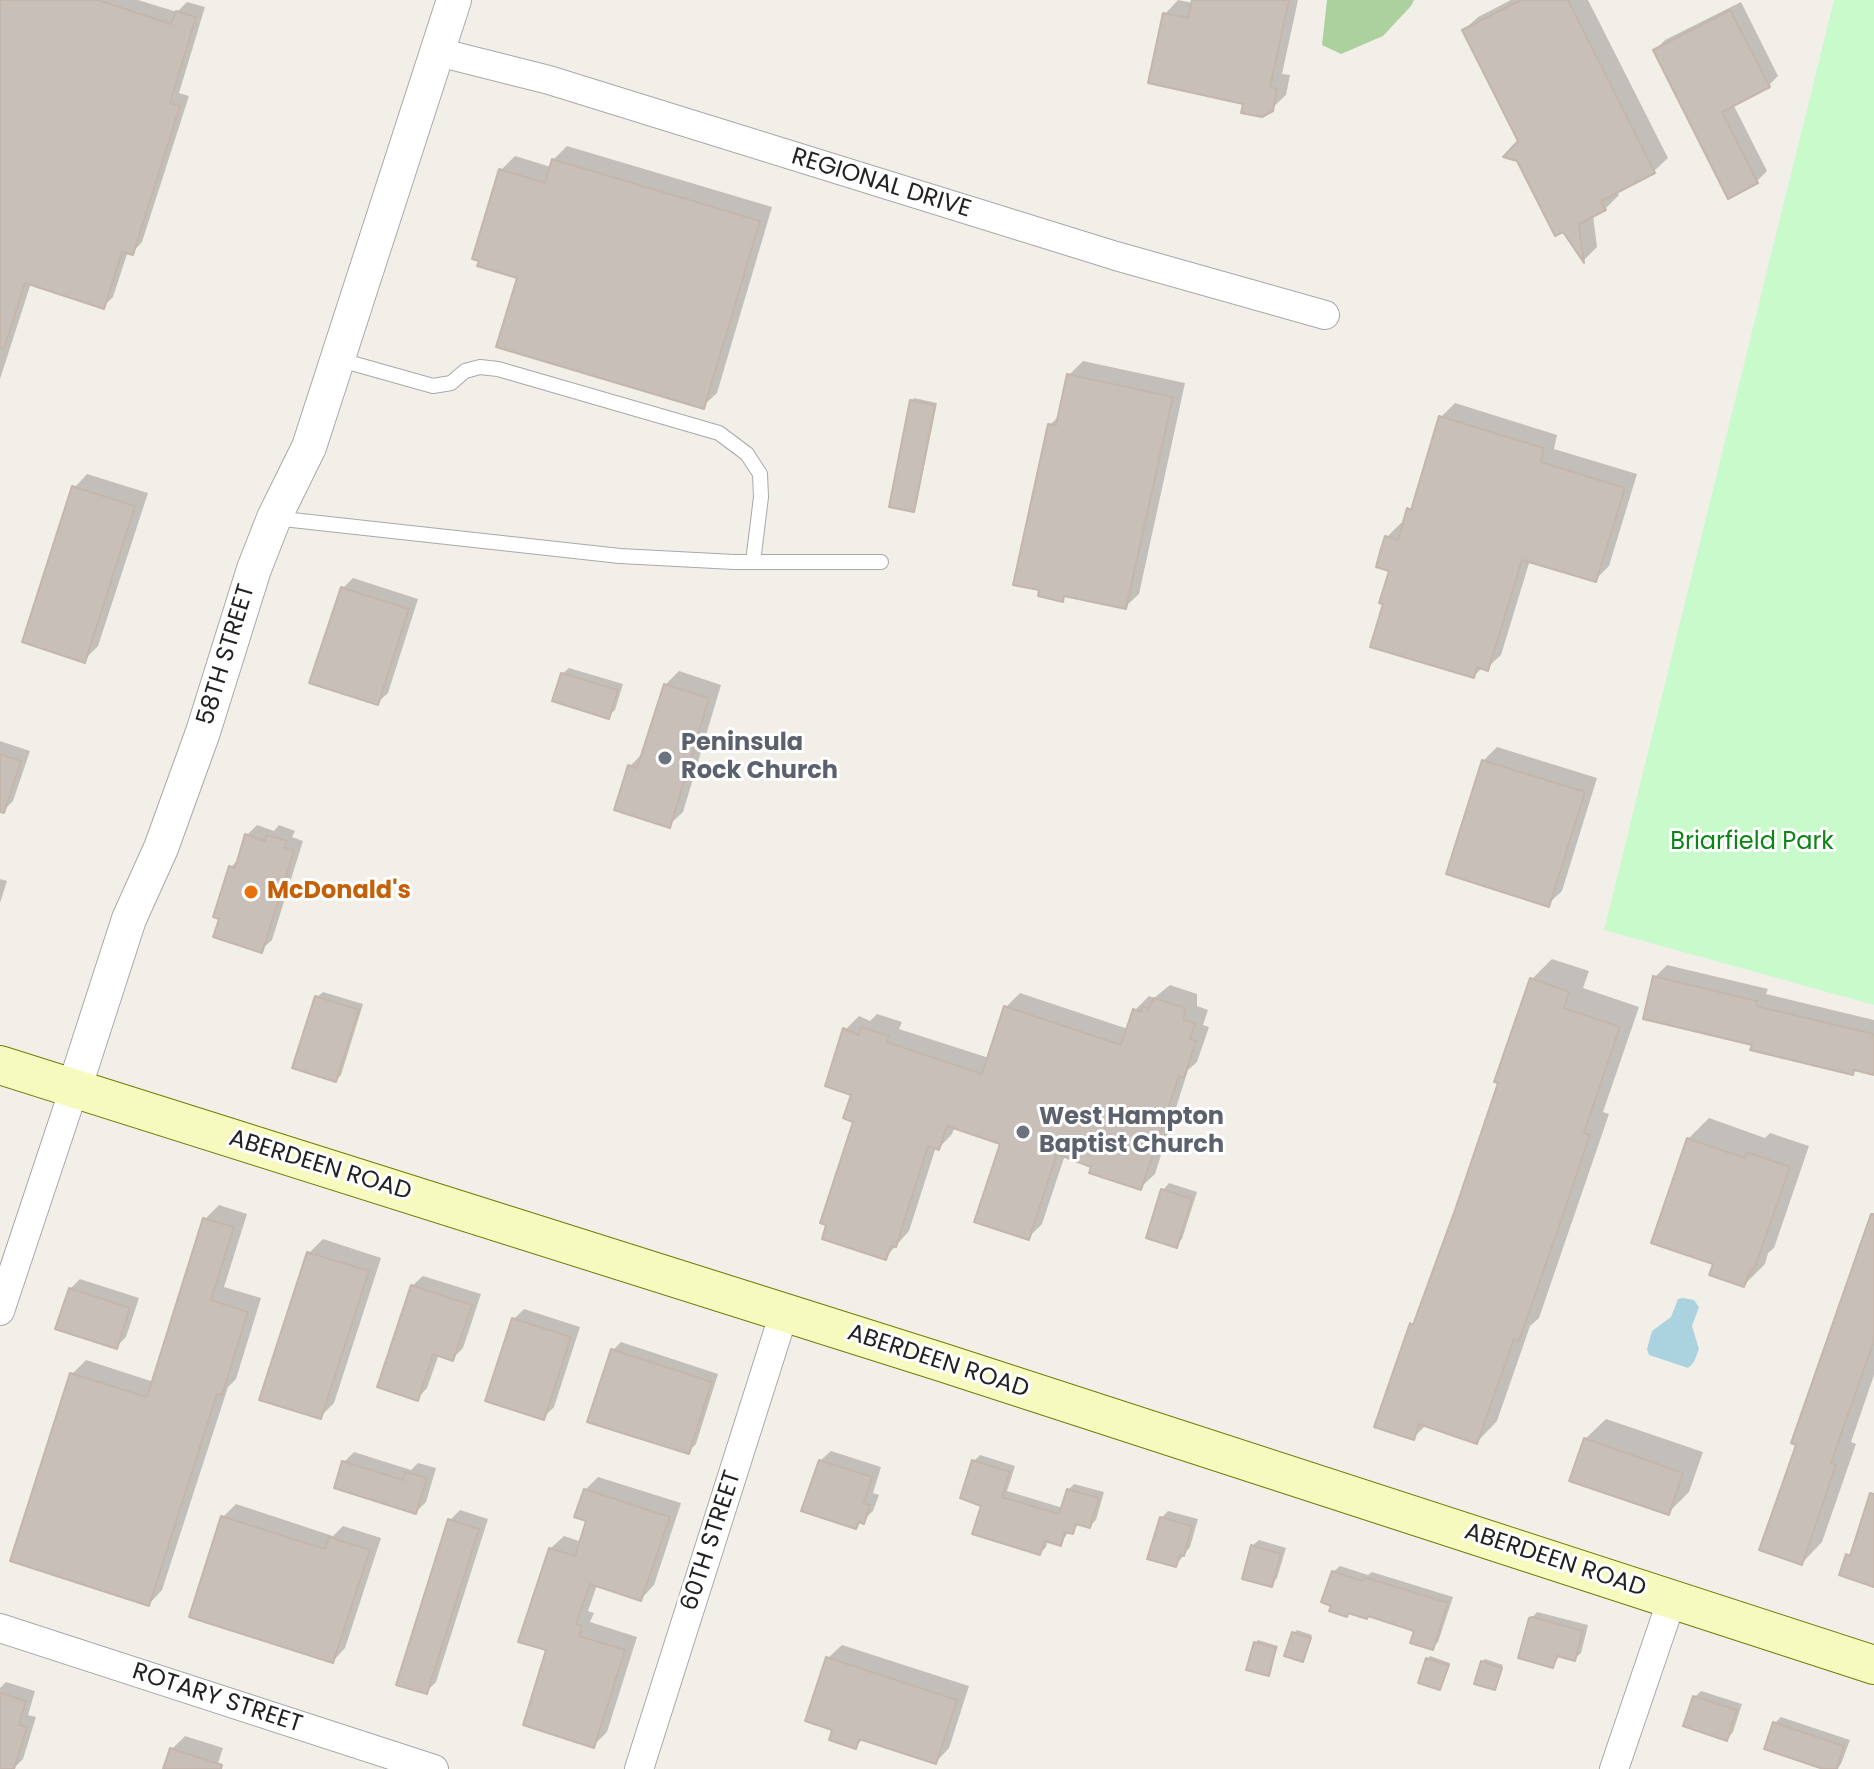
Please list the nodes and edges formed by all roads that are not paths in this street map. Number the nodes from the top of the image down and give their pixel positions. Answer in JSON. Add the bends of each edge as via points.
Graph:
{"nodes":[{"id":1,"x":454,"y":0,"type":"edge"},
{"id":2,"x":438,"y":52,"type":"junction"},
{"id":3,"x":1325,"y":315,"type":"dead end"},
{"id":4,"x":337,"y":359,"type":"junction"},
{"id":5,"x":274,"y":518,"type":"junction"},
{"id":6,"x":753,"y":562,"type":"junction"},
{"id":7,"x":881,"y":562,"type":"dead end"},
{"id":8,"x":0,"y":1065,"type":"edge"},
{"id":9,"x":74,"y":1089,"type":"junction"},
{"id":10,"x":0,"y":1311,"type":"edge"},
{"id":11,"x":784,"y":1313,"type":"junction"},
{"id":12,"x":1672,"y":1599,"type":"junction"},
{"id":13,"x":0,"y":1628,"type":"edge"},
{"id":14,"x":1874,"y":1665,"type":"edge"},
{"id":15,"x":434,"y":1769,"type":"edge"},
{"id":16,"x":639,"y":1769,"type":"edge"},
{"id":17,"x":1614,"y":1769,"type":"edge"}],
"edges":[{"from":1,"to":2,"type":"street","name":"58TH STREET"},
{"from":2,"to":3,"type":"street","name":"REGIONAL DRIVE","via":[[549,80],[1116,256]]},
{"from":2,"to":4,"type":"street","name":"58TH STREET"},
{"from":4,"to":5,"type":"street","name":"58TH STREET","via":[[309,447]]},
{"from":4,"to":6,"type":"lane","via":[[433,386],[480,367],[498,369],[719,433],[747,454],[760,474]]},
{"from":5,"to":6,"type":"lane","via":[[620,556]]},
{"from":5,"to":9,"type":"street","name":"58TH STREET","via":[[203,732],[129,919]]},
{"from":6,"to":7,"type":"lane"},
{"from":8,"to":9,"type":"main road","name":"ABERDEEN ROAD"},
{"from":9,"to":10,"type":"street","name":"58TH STREET"},
{"from":9,"to":11,"type":"main road","name":"ABERDEEN ROAD"},
{"from":11,"to":12,"type":"main road","name":"ABERDEEN ROAD"},
{"from":11,"to":16,"type":"street","name":"60TH STREET"},
{"from":12,"to":14,"type":"main road","name":"ABERDEEN ROAD"},
{"from":12,"to":17,"type":"street"},
{"from":13,"to":15,"type":"street","name":"ROTARY STREET"}]}
